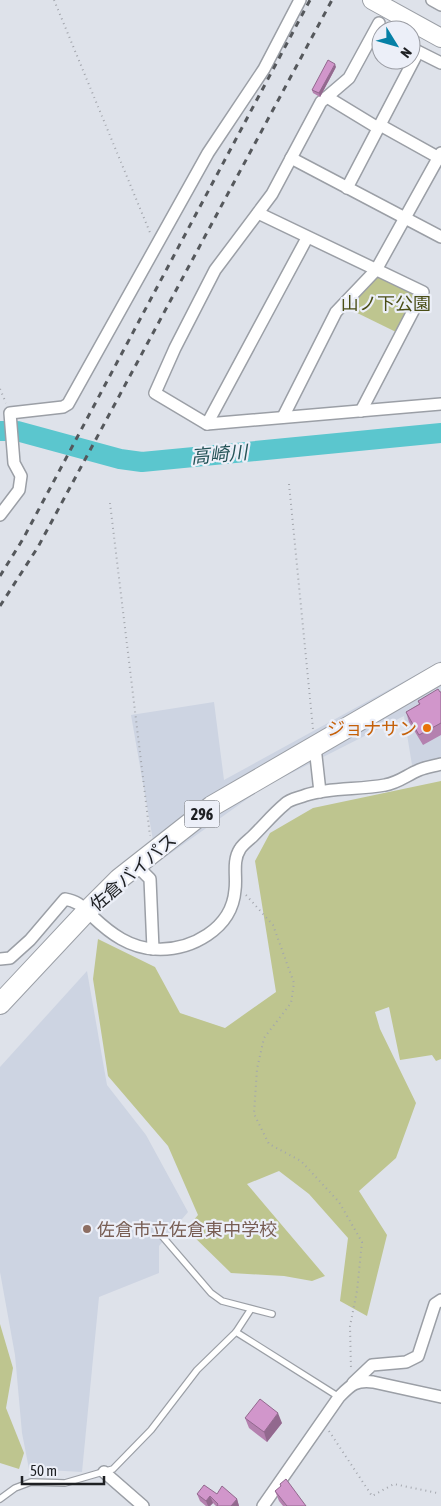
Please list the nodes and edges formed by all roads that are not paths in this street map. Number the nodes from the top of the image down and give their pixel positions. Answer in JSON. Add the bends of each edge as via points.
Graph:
{"nodes":[{"id":1,"x":300,"y":0,"type":"edge"},
{"id":2,"x":432,"y":0,"type":"edge"},
{"id":3,"x":374,"y":1,"type":"edge"},
{"id":4,"x":441,"y":5,"type":"edge"},
{"id":5,"x":441,"y":38,"type":"edge"},
{"id":6,"x":371,"y":40,"type":"edge"},
{"id":7,"x":421,"y":53,"type":"edge"},
{"id":8,"x":441,"y":63,"type":"edge"},
{"id":9,"x":406,"y":70,"type":"edge"},
{"id":10,"x":327,"y":97,"type":"junction"},
{"id":11,"x":379,"y":126,"type":"junction"},
{"id":12,"x":440,"y":156,"type":"edge"},
{"id":13,"x":291,"y":158,"type":"junction"},
{"id":14,"x":347,"y":188,"type":"junction"},
{"id":15,"x":258,"y":213,"type":"junction"},
{"id":16,"x":406,"y":219,"type":"junction"},
{"id":17,"x":441,"y":237,"type":"edge"},
{"id":18,"x":307,"y":238,"type":"junction"},
{"id":19,"x":376,"y":270,"type":"junction"},
{"id":20,"x":441,"y":393,"type":"edge"},
{"id":21,"x":438,"y":404,"type":"edge"},
{"id":22,"x":361,"y":411,"type":"junction"},
{"id":23,"x":283,"y":417,"type":"junction"},
{"id":24,"x":207,"y":424,"type":"junction"},
{"id":25,"x":0,"y":516,"type":"edge"},
{"id":26,"x":441,"y":673,"type":"edge"},
{"id":27,"x":315,"y":747,"type":"junction"},
{"id":28,"x":441,"y":764,"type":"edge"},
{"id":29,"x":320,"y":792,"type":"junction"},
{"id":30,"x":136,"y":865,"type":"junction"},
{"id":31,"x":87,"y":912,"type":"junction"},
{"id":32,"x":153,"y":949,"type":"junction"},
{"id":33,"x":0,"y":959,"type":"edge"},
{"id":34,"x":0,"y":1004,"type":"edge"},
{"id":35,"x":162,"y":1236,"type":"dead end"},
{"id":36,"x":441,"y":1300,"type":"edge"},
{"id":37,"x":251,"y":1309,"type":"junction"},
{"id":38,"x":272,"y":1314,"type":"dead end"},
{"id":39,"x":236,"y":1332,"type":"junction"},
{"id":40,"x":352,"y":1384,"type":"junction"},
{"id":41,"x":339,"y":1396,"type":"junction"},
{"id":42,"x":441,"y":1397,"type":"edge"},
{"id":43,"x":104,"y":1472,"type":"junction"},
{"id":44,"x":0,"y":1499,"type":"edge"},
{"id":45,"x":143,"y":1506,"type":"edge"},
{"id":46,"x":263,"y":1506,"type":"edge"}],
"edges":[{"from":1,"to":25,"type":"street","via":[[264,69],[208,153],[68,404],[10,413],[14,463],[21,476],[19,490]]},
{"from":2,"to":4,"type":"street"},
{"from":3,"to":5,"type":"main road"},
{"from":6,"to":10,"type":"street","via":[[349,78]]},
{"from":7,"to":8,"type":"street"},
{"from":9,"to":11,"type":"street"},
{"from":10,"to":11,"type":"street"},
{"from":10,"to":13,"type":"street","via":[[321,102]]},
{"from":11,"to":12,"type":"street"},
{"from":11,"to":14,"type":"street"},
{"from":12,"to":16,"type":"street"},
{"from":13,"to":14,"type":"street"},
{"from":13,"to":15,"type":"street"},
{"from":14,"to":16,"type":"street"},
{"from":15,"to":18,"type":"street"},
{"from":15,"to":24,"type":"street","via":[[215,270],[156,393]]},
{"from":16,"to":17,"type":"street"},
{"from":16,"to":19,"type":"street"},
{"from":18,"to":19,"type":"street"},
{"from":18,"to":24,"type":"street"},
{"from":19,"to":22,"type":"street","via":[[423,292]]},
{"from":19,"to":23,"type":"street","via":[[336,312]]},
{"from":20,"to":21,"type":"street"},
{"from":21,"to":22,"type":"street"},
{"from":22,"to":23,"type":"street"},
{"from":23,"to":24,"type":"street"},
{"from":26,"to":27,"type":"highway","name":"佐倉バイパス","number":"296"},
{"from":27,"to":29,"type":"street"},
{"from":27,"to":30,"type":"highway","name":"佐倉バイパス","number":"296","via":[[212,806]]},
{"from":28,"to":29,"type":"street","via":[[382,786]]},
{"from":29,"to":32,"type":"street","via":[[287,802],[239,850],[233,903],[225,919],[213,931],[196,942],[177,948]]},
{"from":30,"to":31,"type":"highway","name":"佐倉バイパス","number":"296"},
{"from":30,"to":32,"type":"street","via":[[150,879]]},
{"from":31,"to":32,"type":"street","via":[[120,939],[137,947]]},
{"from":31,"to":33,"type":"street","via":[[76,901],[65,899],[30,940],[10,958]]},
{"from":31,"to":34,"type":"highway","name":"佐倉バイパス","number":"296"},
{"from":35,"to":37,"type":"lane","via":[[211,1293],[222,1301]]},
{"from":36,"to":40,"type":"street","via":[[435,1304],[418,1356],[406,1362],[372,1365]]},
{"from":37,"to":38,"type":"lane"},
{"from":37,"to":39,"type":"lane"},
{"from":39,"to":41,"type":"lane"},
{"from":39,"to":43,"type":"lane","via":[[197,1370],[151,1430],[113,1469]]},
{"from":40,"to":41,"type":"street"},
{"from":40,"to":42,"type":"street","via":[[373,1382]]},
{"from":41,"to":46,"type":"street"},
{"from":43,"to":44,"type":"lane","via":[[65,1483],[31,1482]]},
{"from":43,"to":45,"type":"street"}]}
